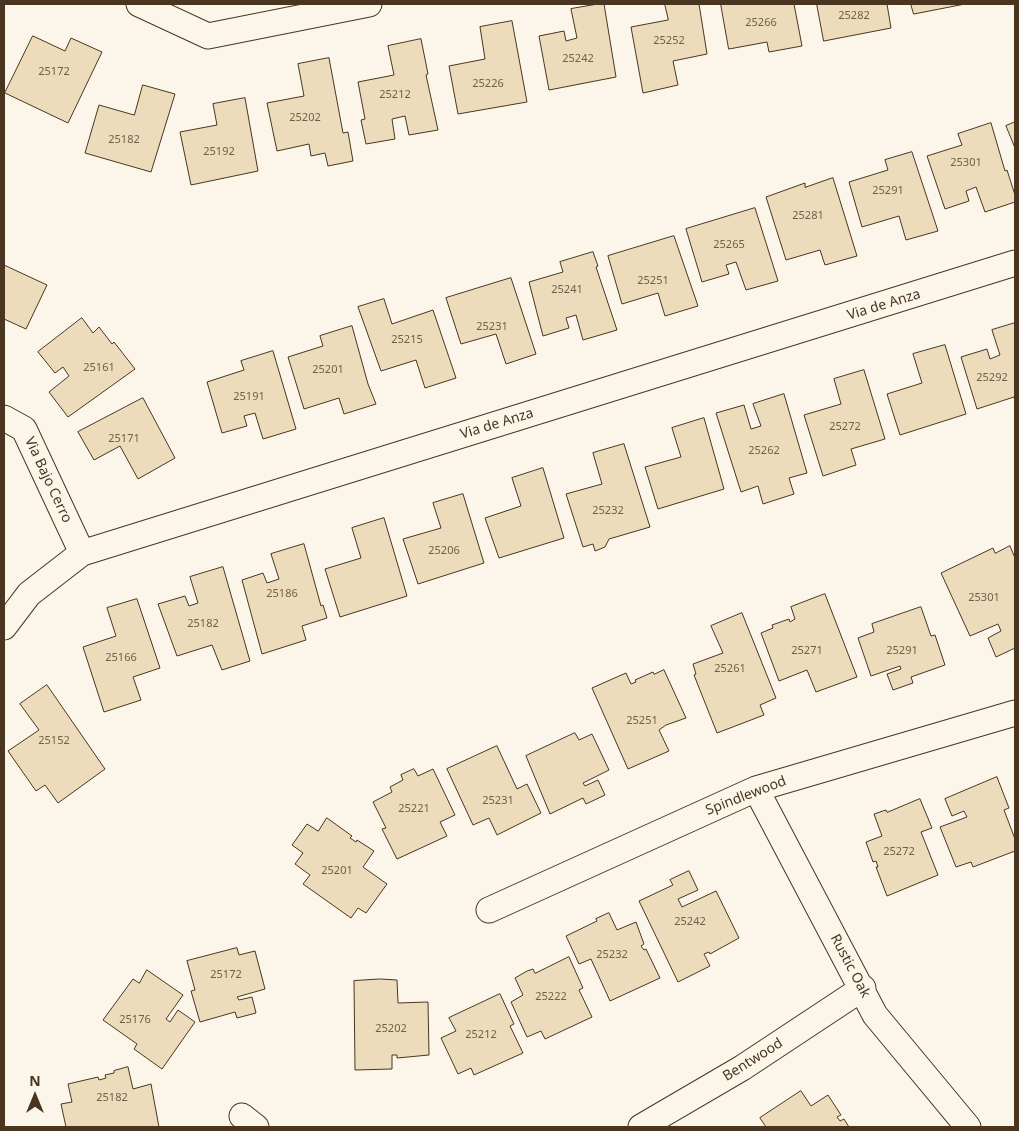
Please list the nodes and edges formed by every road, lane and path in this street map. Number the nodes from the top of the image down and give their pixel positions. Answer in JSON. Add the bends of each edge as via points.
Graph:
{"nodes":[{"id":1,"x":139,"y":4,"type":"edge"},
{"id":2,"x":369,"y":4,"type":"edge"},
{"id":3,"x":1015,"y":262,"type":"edge"},
{"id":4,"x":4,"y":418,"type":"edge"},
{"id":5,"x":82,"y":553,"type":"junction"},
{"id":6,"x":4,"y":627,"type":"edge"},
{"id":7,"x":1015,"y":713,"type":"edge"},
{"id":8,"x":756,"y":789,"type":"junction"},
{"id":9,"x":489,"y":910,"type":"dead end"},
{"id":10,"x":863,"y":988,"type":"junction"},
{"id":11,"x":641,"y":1127,"type":"edge"},
{"id":12,"x":968,"y":1127,"type":"edge"}],
"edges":[{"from":1,"to":2,"type":"street","via":[[208,36]]},
{"from":3,"to":5,"type":"street","name":"Via de Anza"},
{"from":4,"to":5,"type":"street","name":"Via Bajo Cerro","via":[[24,429]]},
{"from":5,"to":6,"type":"street","name":"Via de Anza","via":[[29,594]]},
{"from":7,"to":8,"type":"street","name":"Spindlewood"},
{"from":8,"to":9,"type":"street","name":"Spindlewood"},
{"from":8,"to":10,"type":"street","name":"Rustic Oak"},
{"from":10,"to":11,"type":"street","name":"Bentwood","via":[[742,1068]]},
{"from":10,"to":12,"type":"street","name":"Rustic Oak","via":[[875,1015]]}]}
